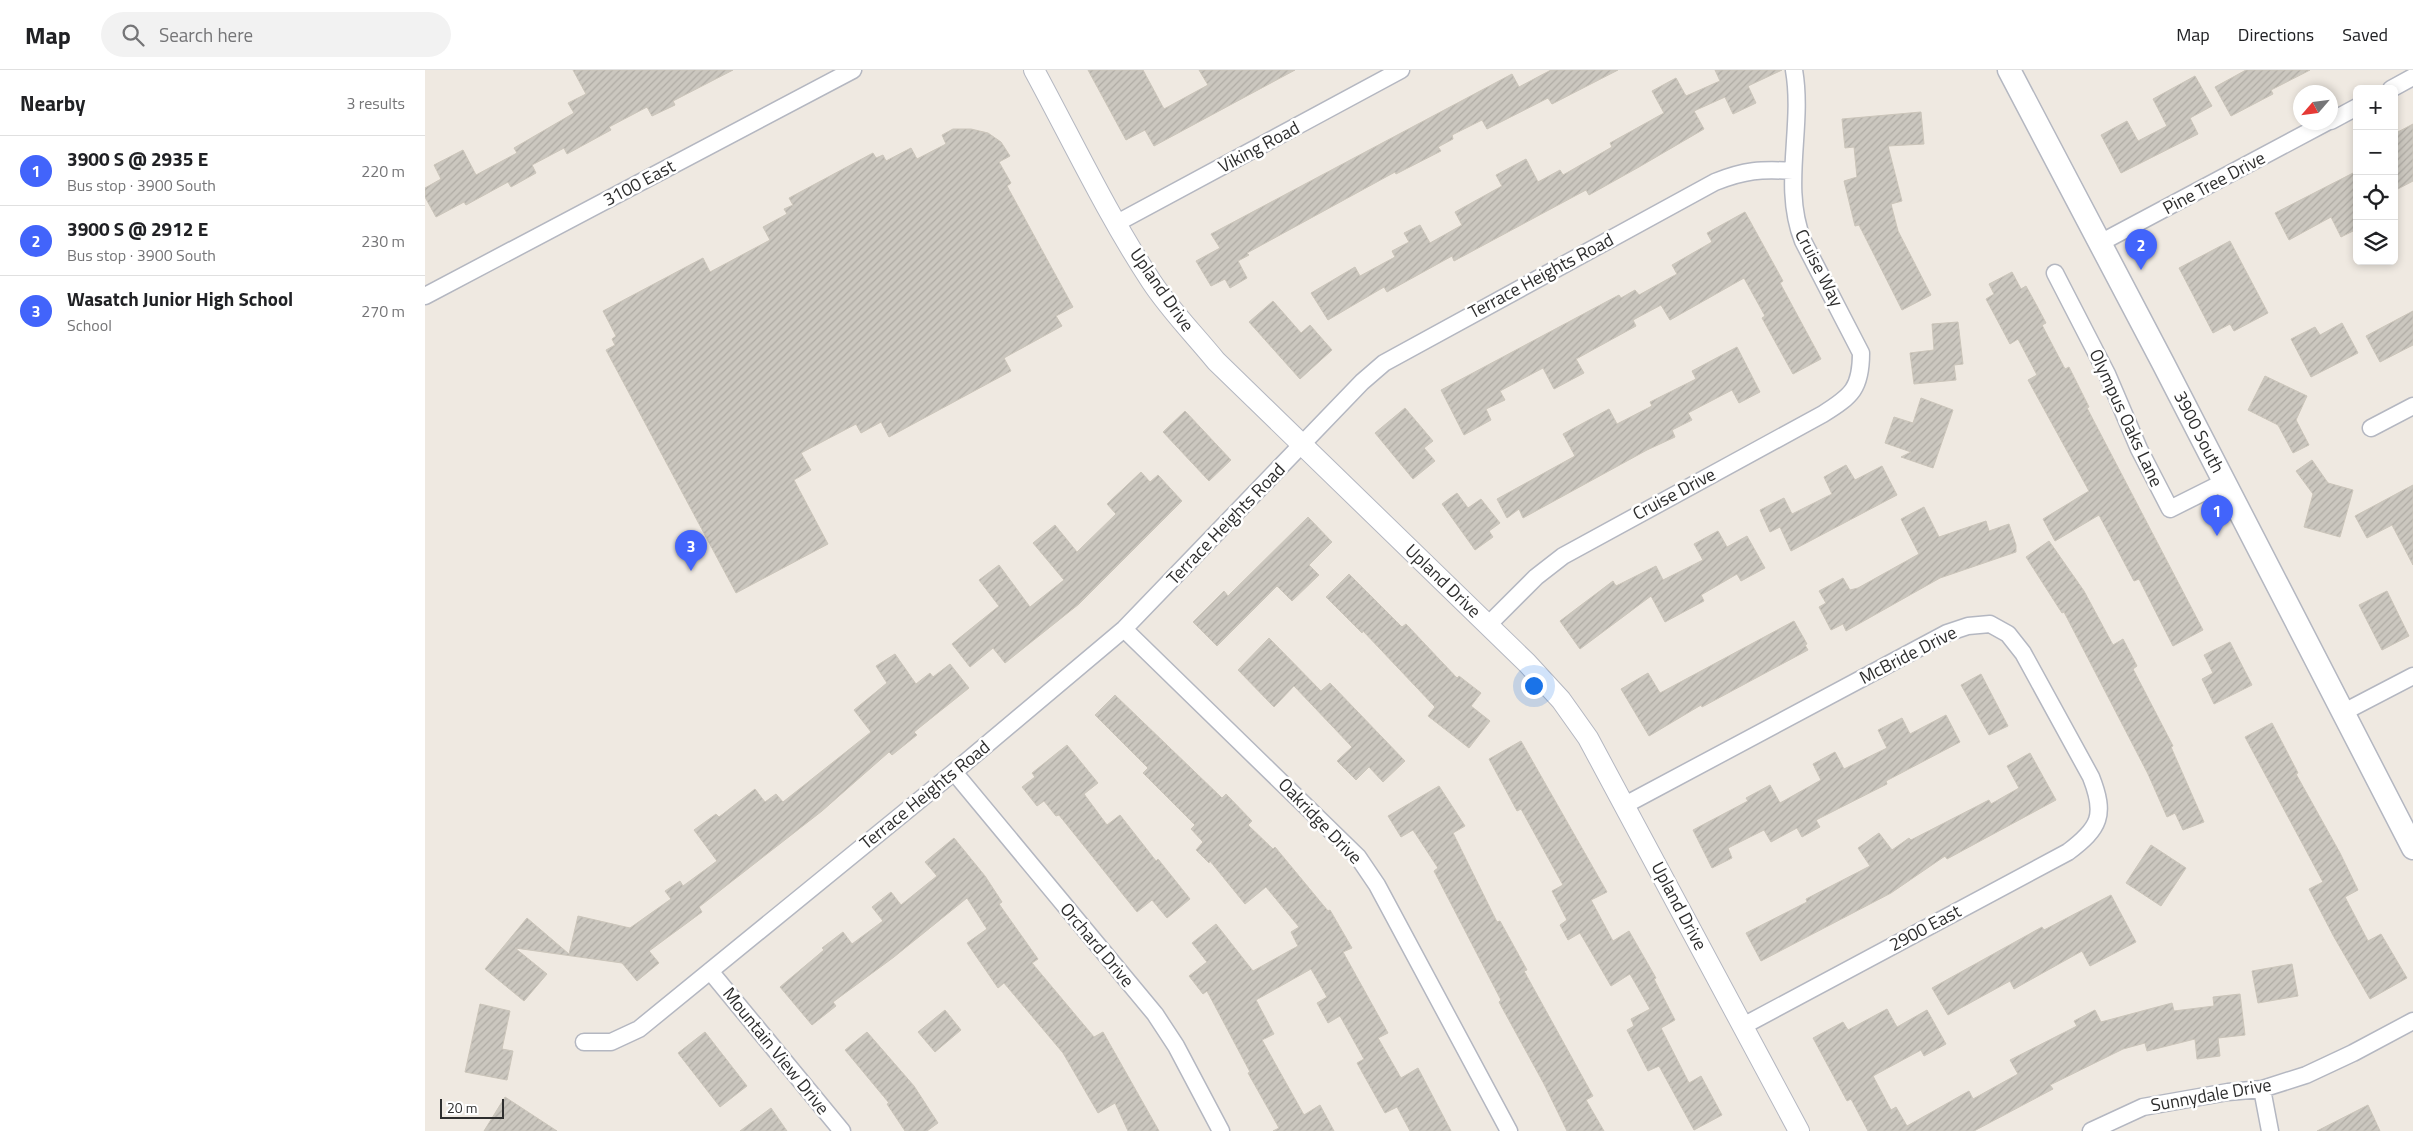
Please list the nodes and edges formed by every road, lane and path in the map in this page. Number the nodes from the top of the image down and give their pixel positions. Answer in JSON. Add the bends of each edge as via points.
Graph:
{"nodes":[{"id":1,"x":853,"y":70,"type":"edge"},
{"id":2,"x":1034,"y":70,"type":"edge"},
{"id":3,"x":1401,"y":70,"type":"edge"},
{"id":4,"x":1794,"y":70,"type":"edge"},
{"id":5,"x":2009,"y":70,"type":"edge"},
{"id":6,"x":2413,"y":77,"type":"edge"},
{"id":7,"x":2398,"y":85,"type":"edge"},
{"id":8,"x":2353,"y":109,"type":"edge"},
{"id":9,"x":2338,"y":117,"type":"edge"},
{"id":10,"x":2314,"y":130,"type":"edge"},
{"id":11,"x":1793,"y":171,"type":"junction"},
{"id":12,"x":1117,"y":223,"type":"junction"},
{"id":13,"x":2100,"y":243,"type":"junction"},
{"id":14,"x":2055,"y":273,"type":"dead end"},
{"id":15,"x":425,"y":296,"type":"edge"},
{"id":16,"x":1861,"y":372,"type":"joint"},
{"id":17,"x":2413,"y":406,"type":"edge"},
{"id":18,"x":2371,"y":428,"type":"dead end"},
{"id":19,"x":1301,"y":445,"type":"junction"},
{"id":20,"x":2224,"y":482,"type":"junction"},
{"id":21,"x":1488,"y":625,"type":"junction"},
{"id":22,"x":1125,"y":629,"type":"junction"},
{"id":23,"x":2413,"y":676,"type":"edge"},
{"id":24,"x":2342,"y":713,"type":"junction"},
{"id":25,"x":954,"y":772,"type":"junction"},
{"id":26,"x":1625,"y":805,"type":"junction"},
{"id":27,"x":2098,"y":820,"type":"joint"},
{"id":28,"x":2413,"y":848,"type":"edge"},
{"id":29,"x":710,"y":971,"type":"junction"},
{"id":30,"x":2413,"y":1021,"type":"edge"},
{"id":31,"x":1743,"y":1026,"type":"junction"},
{"id":32,"x":585,"y":1042,"type":"dead end"},
{"id":33,"x":2262,"y":1089,"type":"junction"},
{"id":34,"x":842,"y":1131,"type":"edge"},
{"id":35,"x":1221,"y":1131,"type":"edge"},
{"id":36,"x":1509,"y":1131,"type":"edge"},
{"id":37,"x":1799,"y":1131,"type":"edge"},
{"id":38,"x":2091,"y":1131,"type":"edge"},
{"id":39,"x":2270,"y":1131,"type":"edge"}],
"edges":[{"from":1,"to":15,"type":"street","name":"3100 East"},
{"from":2,"to":12,"type":"street","name":"Upland Drive"},
{"from":3,"to":12,"type":"street","name":"Viking Road"},
{"from":4,"to":11,"type":"street","name":"Cruise Way"},
{"from":5,"to":13,"type":"main road","name":"3900 South"},
{"from":6,"to":7,"type":"street"},
{"from":8,"to":9,"type":"street","name":"Pine Tree Drive"},
{"from":10,"to":13,"type":"street","name":"Pine Tree Drive"},
{"from":11,"to":16,"type":"street","name":"Cruise Way","via":[[1795,222],[1853,334],[1861,353]]},
{"from":11,"to":19,"type":"street","name":"Terrace Heights Road","via":[[1738,172],[1715,182],[1408,348],[1362,382]]},
{"from":12,"to":19,"type":"street","name":"Upland Drive","via":[[1175,315],[1216,361]]},
{"from":13,"to":20,"type":"main road","name":"3900 South"},
{"from":14,"to":20,"type":"street","name":"Olympus Oaks Lane","via":[[2107,374],[2139,449],[2170,509]]},
{"from":16,"to":21,"type":"street","name":"Cruise Drive","via":[[1856,388],[1846,400],[1563,556],[1536,577]]},
{"from":17,"to":18,"type":"street"},
{"from":19,"to":21,"type":"street","name":"Upland Drive"},
{"from":19,"to":22,"type":"street","name":"Terrace Heights Road"},
{"from":20,"to":24,"type":"main road","name":"3900 South"},
{"from":21,"to":26,"type":"street","name":"Upland Drive","via":[[1561,700],[1588,738]]},
{"from":22,"to":25,"type":"street","name":"Terrace Heights Road"},
{"from":22,"to":36,"type":"street","name":"Oakridge Drive","via":[[1358,857],[1377,885]]},
{"from":23,"to":24,"type":"street"},
{"from":24,"to":28,"type":"main road","name":"3900 South"},
{"from":25,"to":29,"type":"street","name":"Terrace Heights Road"},
{"from":25,"to":35,"type":"street","name":"Orchard Drive","via":[[1155,1014],[1176,1046]]},
{"from":26,"to":27,"type":"street","name":"McBride Drive","via":[[1947,633],[1967,626],[1990,624],[2008,634],[2023,653],[2091,777],[2099,797]]},
{"from":26,"to":31,"type":"street","name":"Upland Drive"},
{"from":27,"to":31,"type":"street","name":"2900 East","via":[[2087,838],[2068,852]]},
{"from":29,"to":32,"type":"street","name":"Terrace Heights Road","via":[[639,1029],[611,1042]]},
{"from":29,"to":34,"type":"street","name":"Mountain View Drive"},
{"from":30,"to":33,"type":"street","name":"Sunnydale Drive","via":[[2307,1075]]},
{"from":31,"to":37,"type":"street","name":"Upland Drive"},
{"from":33,"to":38,"type":"street","name":"Sunnydale Drive","via":[[2143,1107]]},
{"from":33,"to":39,"type":"street"}]}
